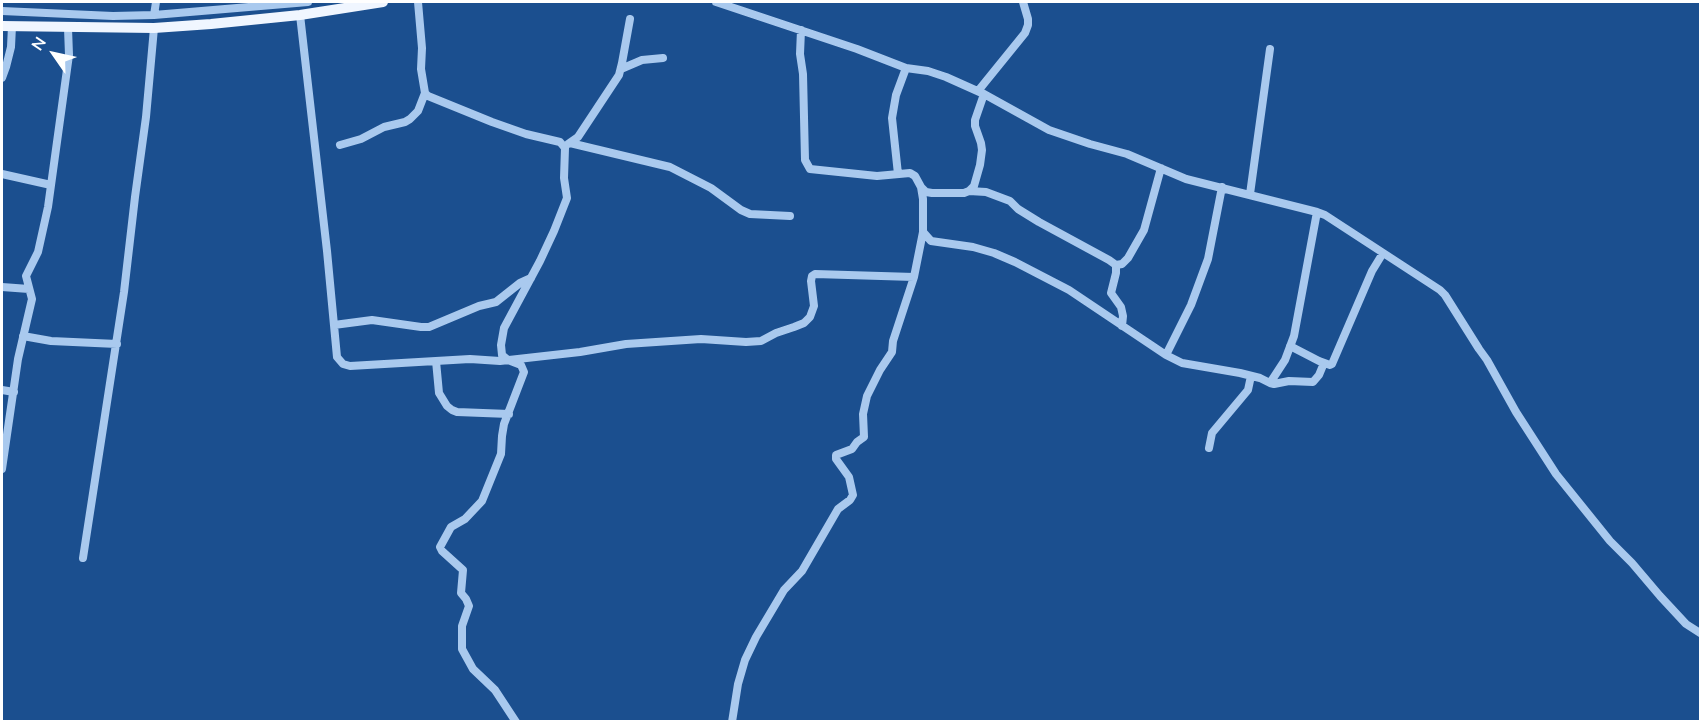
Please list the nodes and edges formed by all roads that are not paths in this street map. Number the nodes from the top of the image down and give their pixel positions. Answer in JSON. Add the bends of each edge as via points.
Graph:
{"nodes":[{"id":1,"x":156,"y":2,"type":"edge"},
{"id":2,"x":308,"y":2,"type":"edge"},
{"id":3,"x":383,"y":2,"type":"edge"},
{"id":4,"x":418,"y":2,"type":"edge"},
{"id":5,"x":716,"y":2,"type":"edge"},
{"id":6,"x":1023,"y":2,"type":"edge"},
{"id":7,"x":2,"y":11,"type":"edge"},
{"id":8,"x":154,"y":15,"type":"junction"},
{"id":9,"x":300,"y":15,"type":"junction"},
{"id":10,"x":630,"y":19,"type":"dead end"},
{"id":11,"x":7,"y":26,"type":"edge"},
{"id":12,"x":68,"y":28,"type":"junction"},
{"id":13,"x":154,"y":28,"type":"junction"},
{"id":14,"x":801,"y":30,"type":"junction"},
{"id":15,"x":1270,"y":49,"type":"dead end"},
{"id":16,"x":663,"y":58,"type":"dead end"},
{"id":17,"x":906,"y":68,"type":"junction"},
{"id":18,"x":621,"y":69,"type":"junction"},
{"id":19,"x":2,"y":78,"type":"edge"},
{"id":20,"x":981,"y":92,"type":"junction"},
{"id":21,"x":425,"y":93,"type":"junction"},
{"id":22,"x":567,"y":144,"type":"junction"},
{"id":23,"x":340,"y":145,"type":"dead end"},
{"id":24,"x":1161,"y":168,"type":"junction"},
{"id":25,"x":2,"y":174,"type":"edge"},
{"id":26,"x":898,"y":174,"type":"junction"},
{"id":27,"x":51,"y":185,"type":"junction"},
{"id":28,"x":921,"y":187,"type":"junction"},
{"id":29,"x":1222,"y":187,"type":"junction"},
{"id":30,"x":969,"y":191,"type":"junction"},
{"id":31,"x":1250,"y":194,"type":"junction"},
{"id":32,"x":1317,"y":212,"type":"junction"},
{"id":33,"x":790,"y":216,"type":"dead end"},
{"id":34,"x":923,"y":232,"type":"junction"},
{"id":35,"x":1383,"y":253,"type":"junction"},
{"id":36,"x":1116,"y":265,"type":"junction"},
{"id":37,"x":914,"y":277,"type":"junction"},
{"id":38,"x":531,"y":278,"type":"junction"},
{"id":39,"x":2,"y":287,"type":"edge"},
{"id":40,"x":29,"y":289,"type":"junction"},
{"id":41,"x":334,"y":325,"type":"junction"},
{"id":42,"x":1122,"y":326,"type":"junction"},
{"id":43,"x":23,"y":336,"type":"junction"},
{"id":44,"x":117,"y":344,"type":"junction"},
{"id":45,"x":1290,"y":346,"type":"junction"},
{"id":46,"x":1166,"y":355,"type":"junction"},
{"id":47,"x":508,"y":360,"type":"junction"},
{"id":48,"x":436,"y":361,"type":"junction"},
{"id":49,"x":1324,"y":363,"type":"junction"},
{"id":50,"x":1251,"y":376,"type":"junction"},
{"id":51,"x":1270,"y":384,"type":"junction"},
{"id":52,"x":2,"y":390,"type":"edge"},
{"id":53,"x":14,"y":393,"type":"junction"},
{"id":54,"x":509,"y":414,"type":"junction"},
{"id":55,"x":1209,"y":448,"type":"dead end"},
{"id":56,"x":2,"y":469,"type":"edge"},
{"id":57,"x":83,"y":558,"type":"dead end"},
{"id":58,"x":1701,"y":633,"type":"edge"},
{"id":59,"x":516,"y":722,"type":"edge"},
{"id":60,"x":732,"y":722,"type":"edge"}],
"edges":[{"from":1,"to":8,"type":"street"},
{"from":2,"to":8,"type":"street"},
{"from":3,"to":9,"type":"main road"},
{"from":4,"to":21,"type":"street"},
{"from":5,"to":14,"type":"street"},
{"from":6,"to":20,"type":"street","via":[[1028,19],[1025,33]]},
{"from":7,"to":8,"type":"street"},
{"from":9,"to":13,"type":"main road"},
{"from":9,"to":41,"type":"street"},
{"from":10,"to":18,"type":"street"},
{"from":11,"to":12,"type":"main road"},
{"from":11,"to":19,"type":"street","via":[[11,47]]},
{"from":12,"to":13,"type":"main road"},
{"from":12,"to":27,"type":"street","via":[[69,55]]},
{"from":13,"to":44,"type":"street"},
{"from":14,"to":17,"type":"street"},
{"from":14,"to":26,"type":"street","via":[[807,166],[877,176]]},
{"from":15,"to":31,"type":"street"},
{"from":16,"to":18,"type":"street","via":[[642,60]]},
{"from":17,"to":20,"type":"street","via":[[937,74]]},
{"from":17,"to":26,"type":"street","via":[[892,118]]},
{"from":18,"to":22,"type":"street","via":[[578,137]]},
{"from":20,"to":24,"type":"street","via":[[1049,130]]},
{"from":20,"to":30,"type":"street","via":[[975,120],[982,150],[974,186]]},
{"from":21,"to":22,"type":"street","via":[[492,122]]},
{"from":21,"to":23,"type":"street","via":[[410,119]]},
{"from":22,"to":33,"type":"street","via":[[670,167],[711,188],[745,213]]},
{"from":22,"to":38,"type":"street","via":[[567,198]]},
{"from":24,"to":29,"type":"street","via":[[1186,179]]},
{"from":24,"to":36,"type":"street","via":[[1144,230],[1128,258]]},
{"from":25,"to":27,"type":"street"},
{"from":26,"to":28,"type":"street","via":[[910,173]]},
{"from":27,"to":40,"type":"street","via":[[38,252],[26,276]]},
{"from":28,"to":30,"type":"street","via":[[932,194]]},
{"from":28,"to":34,"type":"street"},
{"from":29,"to":31,"type":"street"},
{"from":29,"to":46,"type":"street","via":[[1208,259]]},
{"from":30,"to":36,"type":"street","via":[[986,192],[1010,201]]},
{"from":31,"to":32,"type":"street"},
{"from":32,"to":35,"type":"street"},
{"from":32,"to":45,"type":"street"},
{"from":34,"to":37,"type":"street"},
{"from":34,"to":42,"type":"street","via":[[935,242],[973,247],[1015,262],[1069,290]]},
{"from":35,"to":49,"type":"street","via":[[1332,364]]},
{"from":35,"to":58,"type":"street","via":[[1445,295],[1556,474],[1660,596],[1686,624]]},
{"from":36,"to":42,"type":"street","via":[[1111,293],[1121,307]]},
{"from":37,"to":47,"type":"street","via":[[815,274],[811,281],[814,306],[810,317],[761,341],[701,339],[626,344]]},
{"from":37,"to":60,"type":"street","via":[[892,352],[867,396],[864,437],[852,449],[836,455],[849,477],[853,495],[838,509],[802,572],[784,590],[756,637],[738,684]]},
{"from":38,"to":41,"type":"street","via":[[496,302],[429,327],[372,320]]},
{"from":38,"to":47,"type":"street","via":[[504,328],[501,353]]},
{"from":39,"to":40,"type":"street"},
{"from":40,"to":43,"type":"street","via":[[32,299]]},
{"from":41,"to":48,"type":"street","via":[[337,357],[343,364]]},
{"from":42,"to":46,"type":"street"},
{"from":43,"to":44,"type":"street"},
{"from":43,"to":53,"type":"street"},
{"from":44,"to":57,"type":"street"},
{"from":45,"to":49,"type":"street"},
{"from":45,"to":51,"type":"street"},
{"from":46,"to":50,"type":"street","via":[[1190,365]]},
{"from":47,"to":48,"type":"street"},
{"from":47,"to":54,"type":"street","via":[[524,369]]},
{"from":48,"to":54,"type":"street","via":[[439,393],[452,410]]},
{"from":49,"to":51,"type":"street","via":[[1312,382]]},
{"from":50,"to":51,"type":"street"},
{"from":50,"to":55,"type":"street","via":[[1248,390],[1212,433]]},
{"from":52,"to":53,"type":"street"},
{"from":53,"to":56,"type":"street"},
{"from":54,"to":59,"type":"street","via":[[501,454],[486,495],[465,519],[451,527],[440,547],[463,570],[461,592],[469,606],[462,626],[462,649],[473,669],[495,690]]}]}
